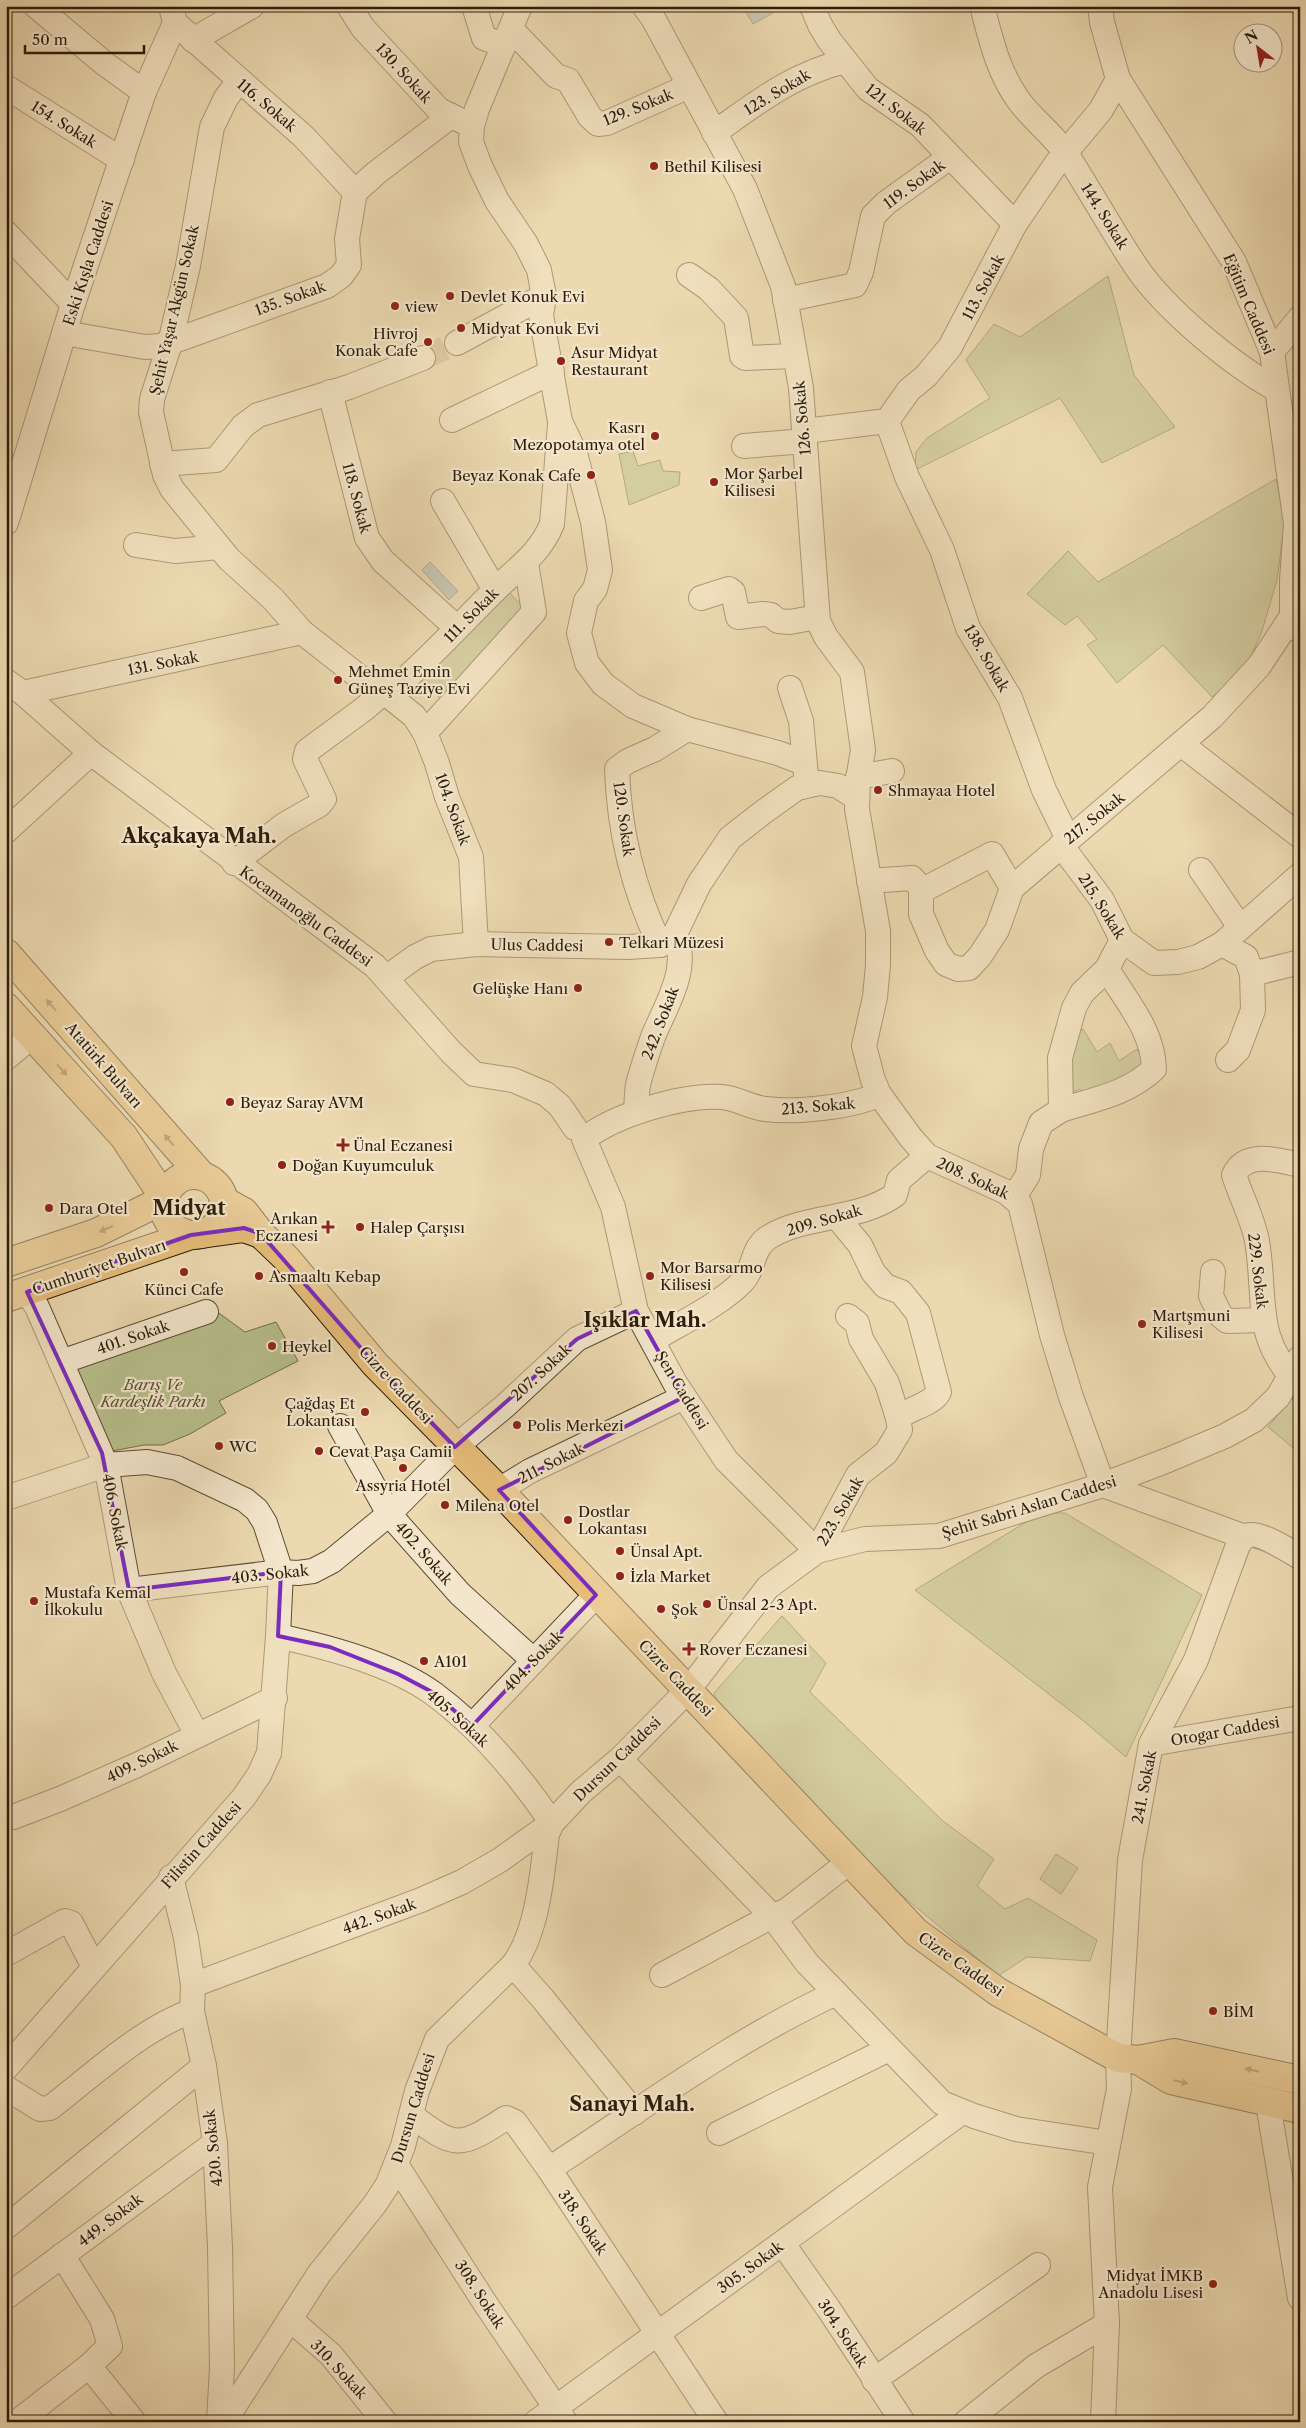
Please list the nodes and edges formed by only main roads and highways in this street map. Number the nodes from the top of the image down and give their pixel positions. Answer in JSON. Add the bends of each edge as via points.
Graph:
{"nodes":[{"id":1,"x":6,"y":953,"type":"edge"},
{"id":2,"x":6,"y":1007,"type":"edge"},
{"id":3,"x":147,"y":1170,"type":"junction"},
{"id":4,"x":202,"y":1176,"type":"junction"},
{"id":5,"x":165,"y":1199,"type":"junction"},
{"id":6,"x":224,"y":1201,"type":"junction"},
{"id":7,"x":133,"y":1214,"type":"junction"},
{"id":8,"x":196,"y":1234,"type":"junction"},
{"id":9,"x":261,"y":1234,"type":"junction"},
{"id":10,"x":6,"y":1263,"type":"edge"},
{"id":11,"x":17,"y":1295,"type":"edge"},
{"id":12,"x":1128,"y":2059,"type":"junction"},
{"id":13,"x":1300,"y":2080,"type":"edge"},
{"id":14,"x":1300,"y":2109,"type":"edge"}],
"edges":[{"from":4,"to":1,"type":"main road","name":"Atatürk Bulvarı","one_way":true},
{"from":2,"to":3,"type":"main road","one_way":true,"via":[[124,1137]]},
{"from":3,"to":5,"type":"main road"},
{"from":3,"to":7,"type":"main road","via":[[150,1191]]},
{"from":4,"to":5,"type":"main road","via":[[183,1177],[175,1182]]},
{"from":4,"to":6,"type":"main road","via":[[217,1185]]},
{"from":5,"to":7,"type":"main road"},
{"from":5,"to":8,"type":"main road","via":[[167,1218],[181,1232]]},
{"from":6,"to":8,"type":"main road","via":[[221,1218],[216,1225]]},
{"from":6,"to":9,"type":"main road","name":"Cizre Caddesi","via":[[244,1212]]},
{"from":7,"to":10,"type":"main road","one_way":true,"via":[[96,1233]]},
{"from":8,"to":9,"type":"main road","via":[[244,1228]]},
{"from":8,"to":11,"type":"main road","name":"Cumhuriyet Bulvarı"},
{"from":9,"to":12,"type":"main road","name":"Cizre Caddesi","via":[[286,1258],[375,1364],[499,1490],[916,1932],[990,1986]]},
{"from":13,"to":12,"type":"main road","one_way":true,"via":[[1174,2053]]},
{"from":12,"to":14,"type":"main road","name":"Cizre Caddesi","one_way":true,"via":[[1171,2080]]}]}
